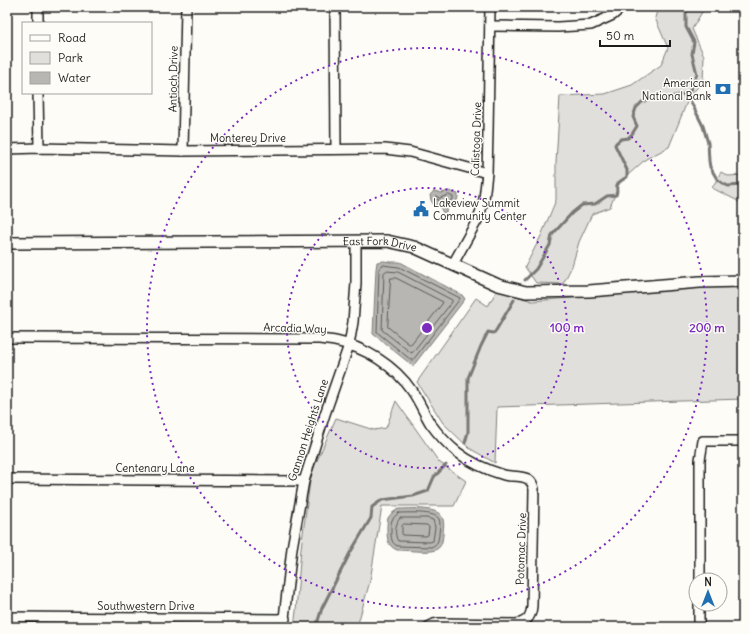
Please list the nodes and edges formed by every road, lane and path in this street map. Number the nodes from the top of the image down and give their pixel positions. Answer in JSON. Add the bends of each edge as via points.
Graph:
{"nodes":[{"id":1,"x":38,"y":7,"type":"edge"},
{"id":2,"x":186,"y":7,"type":"edge"},
{"id":3,"x":335,"y":7,"type":"edge"},
{"id":4,"x":490,"y":7,"type":"edge"},
{"id":5,"x":622,"y":7,"type":"edge"},
{"id":6,"x":38,"y":22,"type":"edge"},
{"id":7,"x":490,"y":26,"type":"junction"},
{"id":8,"x":38,"y":94,"type":"edge"},
{"id":9,"x":39,"y":148,"type":"junction"},
{"id":10,"x":7,"y":149,"type":"edge"},
{"id":11,"x":336,"y":149,"type":"junction"},
{"id":12,"x":183,"y":150,"type":"junction"},
{"id":13,"x":487,"y":173,"type":"junction"},
{"id":14,"x":356,"y":241,"type":"junction"},
{"id":15,"x":7,"y":243,"type":"edge"},
{"id":16,"x":453,"y":264,"type":"junction"},
{"id":17,"x":743,"y":280,"type":"edge"},
{"id":18,"x":7,"y":338,"type":"edge"},
{"id":19,"x":349,"y":345,"type":"junction"},
{"id":20,"x":743,"y":441,"type":"edge"},
{"id":21,"x":7,"y":479,"type":"edge"},
{"id":22,"x":529,"y":479,"type":"joint"},
{"id":23,"x":304,"y":481,"type":"junction"},
{"id":24,"x":700,"y":572,"type":"edge"},
{"id":25,"x":699,"y":612,"type":"edge"},
{"id":26,"x":7,"y":617,"type":"edge"},
{"id":27,"x":284,"y":623,"type":"edge"},
{"id":28,"x":428,"y":626,"type":"edge"},
{"id":29,"x":699,"y":627,"type":"edge"}],
"edges":[{"from":1,"to":6,"type":"street"},
{"from":2,"to":12,"type":"street","name":"Antioch Drive"},
{"from":3,"to":11,"type":"street"},
{"from":4,"to":7,"type":"street","name":"Calistoga Drive"},
{"from":5,"to":7,"type":"street","via":[[591,25]]},
{"from":7,"to":13,"type":"street","name":"Calistoga Drive"},
{"from":8,"to":9,"type":"street"},
{"from":9,"to":10,"type":"street","name":"Monterey Drive"},
{"from":9,"to":12,"type":"street","name":"Monterey Drive"},
{"from":11,"to":12,"type":"street","name":"Monterey Drive"},
{"from":11,"to":13,"type":"street","name":"Monterey Drive","via":[[410,152]]},
{"from":13,"to":16,"type":"street","name":"Calistoga Drive","via":[[479,217]]},
{"from":14,"to":15,"type":"street","name":"East Fork Drive"},
{"from":14,"to":16,"type":"street","name":"East Fork Drive","via":[[387,241],[414,247]]},
{"from":14,"to":19,"type":"street","name":"Gannon Heights Lane","via":[[355,302]]},
{"from":16,"to":17,"type":"street","name":"East Fork Drive","via":[[498,285],[526,292],[589,291]]},
{"from":18,"to":19,"type":"street","name":"Arcadia Way","via":[[320,339]]},
{"from":19,"to":22,"type":"street","name":"Arcadia Way","via":[[374,356],[400,377],[412,391],[430,423],[456,452],[488,470]]},
{"from":19,"to":23,"type":"street","name":"Gannon Heights Lane"},
{"from":20,"to":24,"type":"street","via":[[703,441],[700,460]]},
{"from":21,"to":23,"type":"street","name":"Centenary Lane"},
{"from":22,"to":28,"type":"street","name":"Potomac Drive","via":[[535,495],[532,611],[528,619],[516,624],[439,623]]},
{"from":23,"to":27,"type":"street","name":"Gannon Heights Lane","via":[[292,548]]},
{"from":25,"to":29,"type":"street"},
{"from":26,"to":27,"type":"street","name":"Southwestern Drive"}]}
